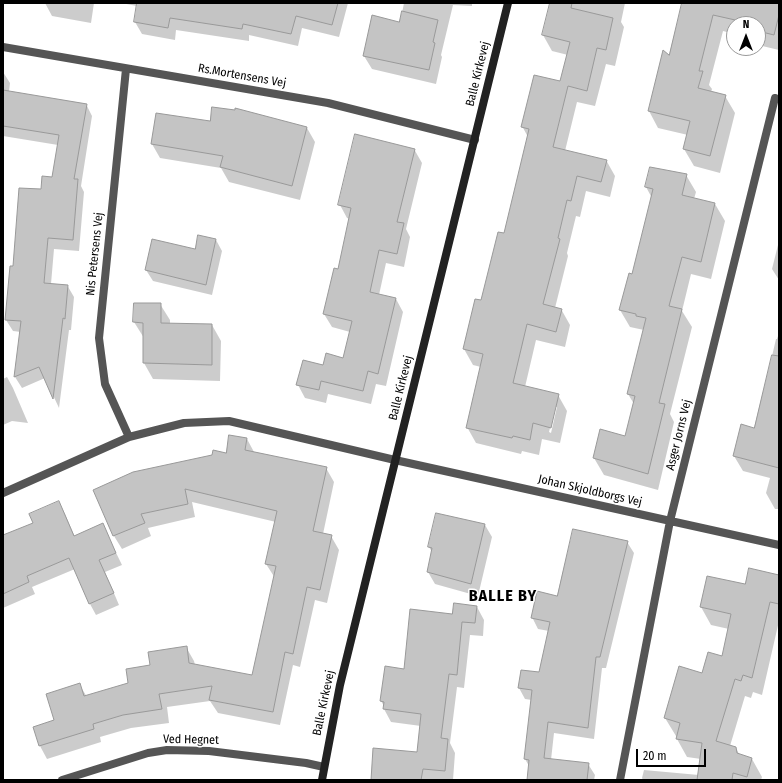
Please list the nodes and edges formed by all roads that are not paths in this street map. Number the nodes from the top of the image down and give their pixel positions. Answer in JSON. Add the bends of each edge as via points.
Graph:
{"nodes":[{"id":1,"x":508,"y":3,"type":"edge"},
{"id":2,"x":3,"y":47,"type":"edge"},
{"id":3,"x":126,"y":69,"type":"junction"},
{"id":4,"x":775,"y":98,"type":"dead end"},
{"id":5,"x":475,"y":140,"type":"junction"},
{"id":6,"x":129,"y":437,"type":"junction"},
{"id":7,"x":395,"y":460,"type":"junction"},
{"id":8,"x":3,"y":493,"type":"edge"},
{"id":9,"x":670,"y":521,"type":"junction"},
{"id":10,"x":779,"y":545,"type":"edge"},
{"id":11,"x":324,"y":767,"type":"junction"},
{"id":12,"x":62,"y":780,"type":"edge"},
{"id":13,"x":322,"y":780,"type":"edge"},
{"id":14,"x":620,"y":780,"type":"edge"}],
"edges":[{"from":1,"to":5,"type":"street","name":"Balle Kirkevej"},
{"from":2,"to":3,"type":"street","name":"Rs.Mortensens Vej"},
{"from":3,"to":5,"type":"street","name":"Rs.Mortensens Vej","via":[[328,103]]},
{"from":3,"to":6,"type":"street","name":"Nis Petersens Vej","via":[[99,338],[105,384]]},
{"from":4,"to":9,"type":"street","name":"Asger Jorns Vej"},
{"from":5,"to":7,"type":"street","name":"Balle Kirkevej"},
{"from":6,"to":7,"type":"street","via":[[184,423],[229,421]]},
{"from":6,"to":8,"type":"street"},
{"from":7,"to":9,"type":"street","name":"Johan Skjoldborgs Vej"},
{"from":7,"to":11,"type":"street","name":"Balle Kirkevej","via":[[340,684]]},
{"from":9,"to":10,"type":"street","name":"Johan Skjoldborgs Vej"},
{"from":9,"to":14,"type":"street","name":"Asger Jorns Vej"},
{"from":11,"to":12,"type":"street","name":"Ved Hegnet","via":[[209,751],[167,750],[148,753]]},
{"from":11,"to":13,"type":"street","name":"Balle Kirkevej"}]}
